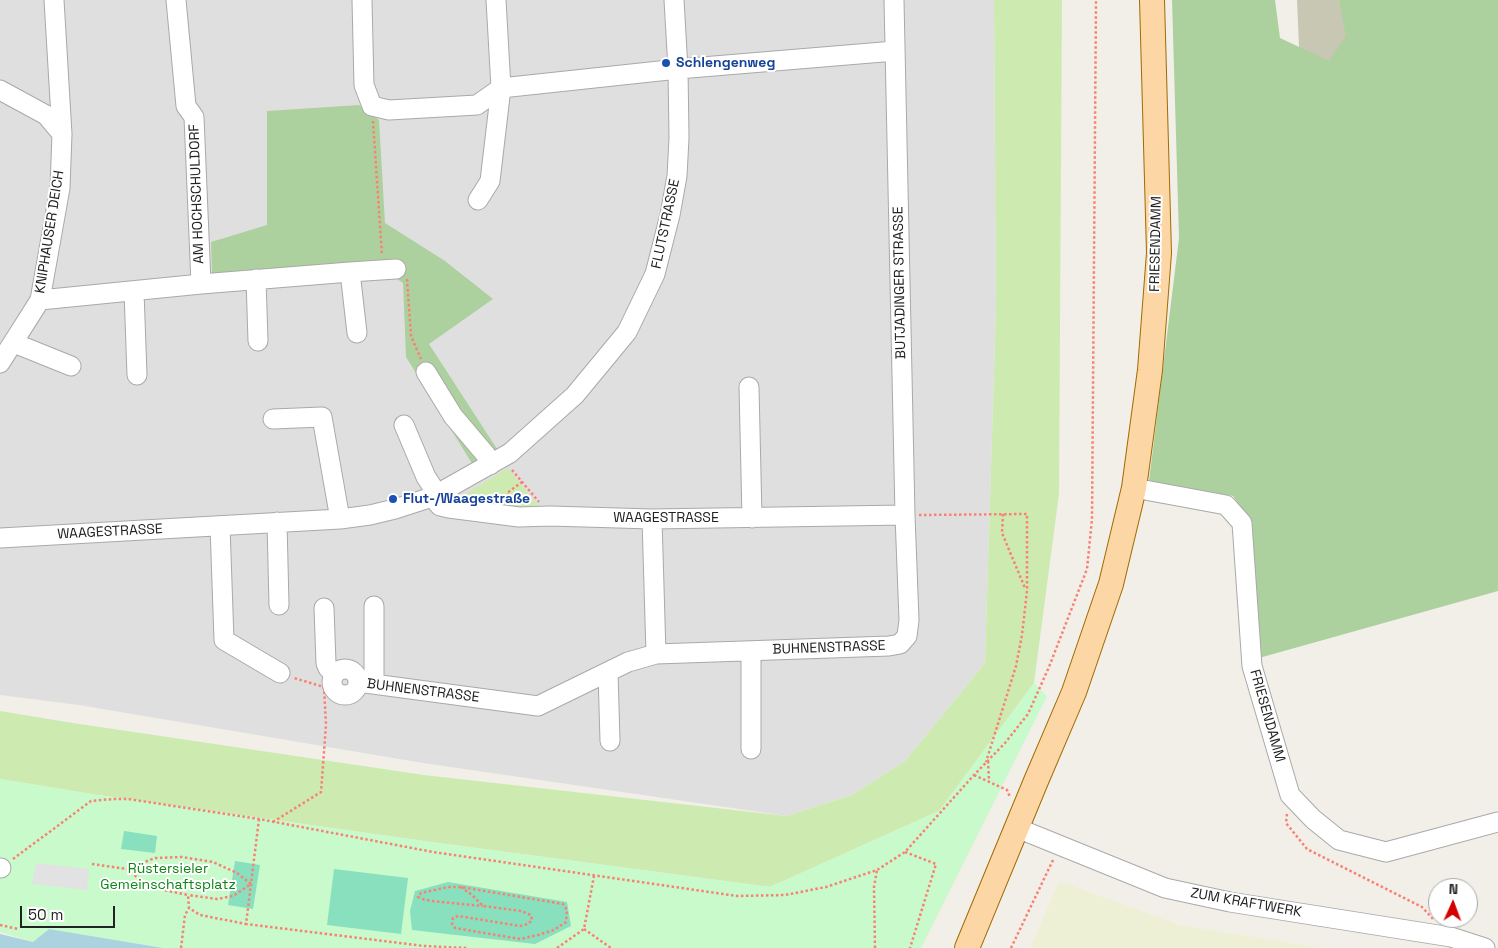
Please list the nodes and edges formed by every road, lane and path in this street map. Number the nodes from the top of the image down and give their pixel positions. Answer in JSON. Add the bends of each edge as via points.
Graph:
{"nodes":[{"id":1,"x":54,"y":0,"type":"edge"},
{"id":2,"x":64,"y":0,"type":"edge"},
{"id":3,"x":176,"y":0,"type":"edge"},
{"id":4,"x":362,"y":0,"type":"edge"},
{"id":5,"x":496,"y":0,"type":"edge"},
{"id":6,"x":674,"y":0,"type":"edge"},
{"id":7,"x":894,"y":0,"type":"edge"},
{"id":8,"x":1096,"y":0,"type":"edge"},
{"id":9,"x":1152,"y":0,"type":"edge"},
{"id":10,"x":895,"y":51,"type":"junction"},
{"id":11,"x":678,"y":69,"type":"junction"},
{"id":12,"x":501,"y":88,"type":"junction"},
{"id":13,"x":0,"y":90,"type":"edge"},
{"id":14,"x":372,"y":106,"type":"junction"},
{"id":15,"x":62,"y":134,"type":"junction"},
{"id":16,"x":478,"y":200,"type":"dead end"},
{"id":17,"x":396,"y":269,"type":"junction"},
{"id":18,"x":350,"y":272,"type":"junction"},
{"id":19,"x":256,"y":279,"type":"junction"},
{"id":20,"x":201,"y":284,"type":"junction"},
{"id":21,"x":134,"y":291,"type":"junction"},
{"id":22,"x":40,"y":300,"type":"junction"},
{"id":23,"x":357,"y":333,"type":"dead end"},
{"id":24,"x":258,"y":341,"type":"dead end"},
{"id":25,"x":14,"y":343,"type":"junction"},
{"id":26,"x":0,"y":363,"type":"edge"},
{"id":27,"x":71,"y":366,"type":"dead end"},
{"id":28,"x":426,"y":372,"type":"joint"},
{"id":29,"x":137,"y":375,"type":"dead end"},
{"id":30,"x":748,"y":387,"type":"dead end"},
{"id":31,"x":273,"y":419,"type":"dead end"},
{"id":32,"x":404,"y":425,"type":"dead end"},
{"id":33,"x":503,"y":461,"type":"junction"},
{"id":34,"x":522,"y":482,"type":"junction"},
{"id":35,"x":1134,"y":488,"type":"junction"},
{"id":36,"x":434,"y":496,"type":"junction"},
{"id":37,"x":513,"y":501,"type":"dead end"},
{"id":38,"x":1003,"y":514,"type":"junction"},
{"id":39,"x":905,"y":515,"type":"junction"},
{"id":40,"x":550,"y":516,"type":"junction"},
{"id":41,"x":752,"y":518,"type":"junction"},
{"id":42,"x":340,"y":519,"type":"junction"},
{"id":43,"x":652,"y":519,"type":"junction"},
{"id":44,"x":277,"y":522,"type":"junction"},
{"id":45,"x":220,"y":526,"type":"junction"},
{"id":46,"x":0,"y":538,"type":"edge"},
{"id":47,"x":1027,"y":591,"type":"junction"},
{"id":48,"x":279,"y":605,"type":"dead end"},
{"id":49,"x":374,"y":606,"type":"dead end"},
{"id":50,"x":324,"y":608,"type":"dead end"},
{"id":51,"x":751,"y":651,"type":"junction"},
{"id":52,"x":656,"y":654,"type":"junction"},
{"id":53,"x":608,"y":672,"type":"junction"},
{"id":54,"x":280,"y":673,"type":"joint"},
{"id":55,"x":366,"y":683,"type":"junction"},
{"id":56,"x":610,"y":741,"type":"dead end"},
{"id":57,"x":751,"y":749,"type":"dead end"},
{"id":58,"x":987,"y":762,"type":"junction"},
{"id":59,"x":974,"y":775,"type":"junction"},
{"id":60,"x":989,"y":781,"type":"junction"},
{"id":61,"x":1290,"y":795,"type":"junction"},
{"id":62,"x":1010,"y":797,"type":"dead end"},
{"id":63,"x":259,"y":819,"type":"junction"},
{"id":64,"x":272,"y":822,"type":"junction"},
{"id":65,"x":1498,"y":822,"type":"edge"},
{"id":66,"x":1017,"y":828,"type":"junction"},
{"id":67,"x":906,"y":852,"type":"junction"},
{"id":68,"x":1056,"y":855,"type":"dead end"},
{"id":69,"x":92,"y":864,"type":"dead end"},
{"id":70,"x":1,"y":868,"type":"edge"},
{"id":71,"x":127,"y":869,"type":"junction"},
{"id":72,"x":877,"y":870,"type":"junction"},
{"id":73,"x":594,"y":876,"type":"junction"},
{"id":74,"x":251,"y":884,"type":"junction"},
{"id":75,"x":461,"y":887,"type":"junction"},
{"id":76,"x":188,"y":895,"type":"junction"},
{"id":77,"x":483,"y":906,"type":"junction"},
{"id":78,"x":189,"y":908,"type":"junction"},
{"id":79,"x":246,"y":924,"type":"junction"},
{"id":80,"x":0,"y":925,"type":"edge"},
{"id":81,"x":18,"y":929,"type":"dead end"},
{"id":82,"x":584,"y":929,"type":"junction"},
{"id":83,"x":1451,"y":936,"type":"junction"},
{"id":84,"x":181,"y":948,"type":"edge"},
{"id":85,"x":467,"y":948,"type":"edge"},
{"id":86,"x":557,"y":948,"type":"edge"},
{"id":87,"x":611,"y":948,"type":"edge"},
{"id":88,"x":875,"y":948,"type":"edge"},
{"id":89,"x":910,"y":948,"type":"edge"},
{"id":90,"x":967,"y":948,"type":"edge"},
{"id":91,"x":1011,"y":948,"type":"edge"},
{"id":92,"x":1485,"y":948,"type":"edge"}],
"edges":[{"from":1,"to":2,"type":"street"},
{"from":1,"to":15,"type":"street","name":"KNIPHAUSER DEICH"},
{"from":3,"to":20,"type":"street","name":"AM HOCHSCHULDORF","via":[[186,106],[194,117]]},
{"from":4,"to":14,"type":"street","via":[[364,85]]},
{"from":5,"to":12,"type":"street"},
{"from":6,"to":11,"type":"street","name":"FLUTSTRASSE"},
{"from":7,"to":10,"type":"street","name":"BUTJADINGER STRASSE"},
{"from":8,"to":58,"type":"path","via":[[1092,519],[1087,569],[1028,714]]},
{"from":9,"to":35,"type":"main road","name":"FRIESENDAMM","via":[[1159,253],[1150,370]]},
{"from":10,"to":11,"type":"street"},
{"from":10,"to":39,"type":"street","name":"BUTJADINGER STRASSE"},
{"from":11,"to":12,"type":"street"},
{"from":11,"to":33,"type":"street","name":"FLUTSTRASSE","via":[[677,176],[655,274],[627,332],[575,395]]},
{"from":12,"to":14,"type":"street","via":[[476,105],[389,110]]},
{"from":12,"to":16,"type":"street","via":[[490,181]]},
{"from":13,"to":15,"type":"street","via":[[46,115]]},
{"from":14,"to":17,"type":"path","via":[[382,266]]},
{"from":15,"to":22,"type":"street","name":"KNIPHAUSER DEICH","via":[[60,188]]},
{"from":17,"to":18,"type":"street","name":"AM HOCHSCHULDORF"},
{"from":17,"to":28,"type":"path","via":[[407,277],[411,336]]},
{"from":18,"to":19,"type":"street","name":"AM HOCHSCHULDORF"},
{"from":18,"to":23,"type":"street"},
{"from":19,"to":20,"type":"street","name":"AM HOCHSCHULDORF"},
{"from":19,"to":24,"type":"street"},
{"from":20,"to":21,"type":"street","name":"AM HOCHSCHULDORF"},
{"from":21,"to":22,"type":"street","name":"AM HOCHSCHULDORF"},
{"from":21,"to":29,"type":"street"},
{"from":22,"to":25,"type":"street","name":"KNIPHAUSER DEICH"},
{"from":25,"to":26,"type":"street","name":"KNIPHAUSER DEICH"},
{"from":25,"to":27,"type":"street"},
{"from":28,"to":33,"type":"street","via":[[454,416],[486,455]]},
{"from":30,"to":41,"type":"street"},
{"from":31,"to":42,"type":"street","via":[[322,417]]},
{"from":32,"to":36,"type":"street"},
{"from":33,"to":34,"type":"path"},
{"from":33,"to":36,"type":"street","name":"WAAGESTRASSE"},
{"from":34,"to":37,"type":"path","via":[[506,493]]},
{"from":34,"to":40,"type":"path"},
{"from":35,"to":61,"type":"street","name":"FRIESENDAMM","via":[[1226,505],[1242,523],[1252,666]]},
{"from":35,"to":66,"type":"main road","name":"FRIESENDAMM","via":[[1111,584],[1074,692]]},
{"from":36,"to":40,"type":"street","name":"WAAGESTRASSE","via":[[440,506],[449,508]]},
{"from":36,"to":42,"type":"street","name":"WAAGESTRASSE","via":[[395,509]]},
{"from":38,"to":39,"type":"path"},
{"from":38,"to":47,"type":"path","via":[[1002,533]]},
{"from":38,"to":47,"type":"path","via":[[1028,514]]},
{"from":39,"to":41,"type":"street","name":"WAAGESTRASSE"},
{"from":39,"to":51,"type":"street","name":"BUHNENSTRASSE","via":[[909,620],[907,636],[900,644]]},
{"from":40,"to":43,"type":"street","name":"WAAGESTRASSE"},
{"from":41,"to":43,"type":"street","name":"WAAGESTRASSE"},
{"from":42,"to":44,"type":"street","name":"WAAGESTRASSE"},
{"from":43,"to":52,"type":"street"},
{"from":44,"to":45,"type":"street","name":"WAAGESTRASSE"},
{"from":44,"to":48,"type":"street"},
{"from":45,"to":46,"type":"street","name":"WAAGESTRASSE"},
{"from":45,"to":54,"type":"street","via":[[224,640]]},
{"from":47,"to":58,"type":"path","via":[[1016,666]]},
{"from":49,"to":55,"type":"street"},
{"from":50,"to":55,"type":"street","name":"BUHNENSTRASSE","via":[[328,668],[335,674],[341,670],[350,671]]},
{"from":51,"to":52,"type":"street","name":"BUHNENSTRASSE"},
{"from":51,"to":57,"type":"street"},
{"from":52,"to":53,"type":"street","name":"BUHNENSTRASSE"},
{"from":53,"to":55,"type":"street","name":"BUHNENSTRASSE","via":[[538,706]]},
{"from":53,"to":56,"type":"street"},
{"from":54,"to":64,"type":"path","via":[[324,687],[326,725],[321,792]]},
{"from":58,"to":59,"type":"path"},
{"from":58,"to":60,"type":"path"},
{"from":59,"to":60,"type":"path"},
{"from":59,"to":67,"type":"path"},
{"from":60,"to":62,"type":"path","via":[[1007,790]]},
{"from":61,"to":65,"type":"street","name":"FRIESENDAMM","via":[[1339,840],[1386,852]]},
{"from":61,"to":83,"type":"path","via":[[1286,823],[1307,848],[1422,907]]},
{"from":63,"to":64,"type":"path"},
{"from":63,"to":70,"type":"path","via":[[128,799],[91,801]]},
{"from":63,"to":74,"type":"path"},
{"from":64,"to":73,"type":"path","via":[[432,852]]},
{"from":66,"to":83,"type":"street","name":"ZUM KRAFTWERK","via":[[1165,888],[1230,902]]},
{"from":66,"to":90,"type":"main road","name":"FRIESENDAMM"},
{"from":67,"to":72,"type":"path"},
{"from":67,"to":89,"type":"path","via":[[936,864]]},
{"from":68,"to":91,"type":"path"},
{"from":69,"to":71,"type":"path"},
{"from":71,"to":74,"type":"path","via":[[155,858],[182,857],[212,862],[237,873]]},
{"from":71,"to":76,"type":"path","via":[[149,887]]},
{"from":72,"to":73,"type":"path","via":[[826,887],[785,895],[737,896]]},
{"from":72,"to":88,"type":"path","via":[[874,887]]},
{"from":73,"to":82,"type":"path"},
{"from":74,"to":76,"type":"path","via":[[233,896],[216,899]]},
{"from":74,"to":79,"type":"path"},
{"from":75,"to":77,"type":"path"},
{"from":75,"to":77,"type":"path","via":[[433,890],[418,897]]},
{"from":75,"to":77,"type":"path","via":[[563,904],[567,910],[566,922],[538,936],[520,939],[455,928],[452,924],[453,918],[458,916],[520,926],[532,920],[531,915],[521,911]]},
{"from":76,"to":78,"type":"path"},
{"from":78,"to":79,"type":"path","via":[[200,915]]},
{"from":78,"to":84,"type":"path","via":[[185,915]]},
{"from":79,"to":85,"type":"path","via":[[424,946]]},
{"from":80,"to":81,"type":"path"},
{"from":82,"to":86,"type":"path"},
{"from":82,"to":87,"type":"path"},
{"from":83,"to":92,"type":"street","name":"ZUM KRAFTWERK"}]}
